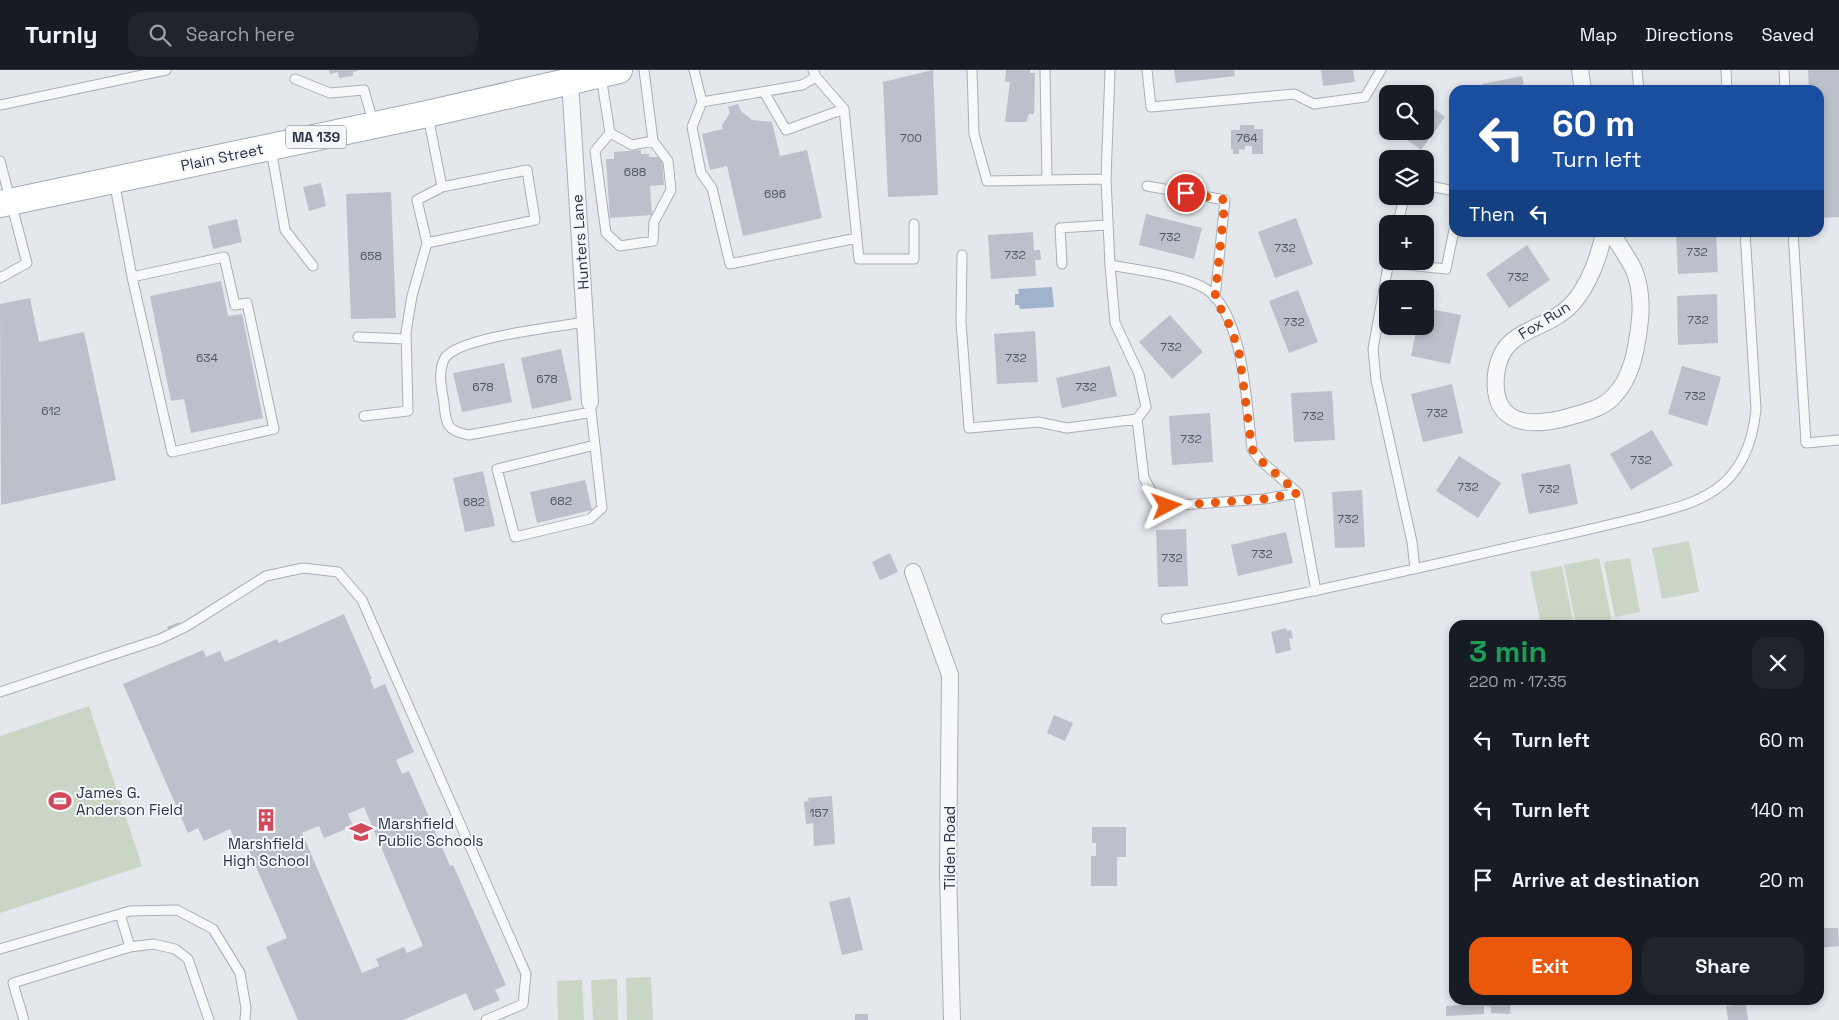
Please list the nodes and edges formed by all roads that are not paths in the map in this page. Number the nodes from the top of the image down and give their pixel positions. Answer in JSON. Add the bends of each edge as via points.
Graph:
{"nodes":[{"id":1,"x":166,"y":70,"type":"edge"},
{"id":2,"x":644,"y":70,"type":"edge"},
{"id":3,"x":694,"y":70,"type":"edge"},
{"id":4,"x":972,"y":70,"type":"edge"},
{"id":5,"x":1045,"y":70,"type":"edge"},
{"id":6,"x":1110,"y":70,"type":"edge"},
{"id":7,"x":1147,"y":70,"type":"edge"},
{"id":8,"x":1381,"y":70,"type":"edge"},
{"id":9,"x":1580,"y":70,"type":"edge"},
{"id":10,"x":1637,"y":70,"type":"edge"},
{"id":11,"x":1726,"y":70,"type":"edge"},
{"id":12,"x":1784,"y":70,"type":"edge"},
{"id":13,"x":610,"y":72,"type":"edge"},
{"id":14,"x":815,"y":73,"type":"edge"},
{"id":15,"x":295,"y":79,"type":"dead end"},
{"id":16,"x":570,"y":81,"type":"junction"},
{"id":17,"x":1582,"y":85,"type":"edge"},
{"id":18,"x":1638,"y":85,"type":"edge"},
{"id":19,"x":1727,"y":85,"type":"edge"},
{"id":20,"x":1785,"y":85,"type":"edge"},
{"id":21,"x":764,"y":92,"type":"junction"},
{"id":22,"x":702,"y":102,"type":"junction"},
{"id":23,"x":0,"y":105,"type":"edge"},
{"id":24,"x":844,"y":109,"type":"junction"},
{"id":25,"x":427,"y":114,"type":"junction"},
{"id":26,"x":373,"y":125,"type":"junction"},
{"id":27,"x":610,"y":133,"type":"junction"},
{"id":28,"x":653,"y":141,"type":"junction"},
{"id":29,"x":271,"y":146,"type":"junction"},
{"id":30,"x":0,"y":161,"type":"edge"},
{"id":31,"x":1106,"y":179,"type":"junction"},
{"id":32,"x":114,"y":180,"type":"junction"},
{"id":33,"x":1048,"y":180,"type":"junction"},
{"id":34,"x":1147,"y":186,"type":"dead end"},
{"id":35,"x":442,"y":187,"type":"junction"},
{"id":36,"x":1434,"y":187,"type":"edge"},
{"id":37,"x":1449,"y":189,"type":"edge"},
{"id":38,"x":6,"y":203,"type":"edge"},
{"id":39,"x":914,"y":224,"type":"dead end"},
{"id":40,"x":1106,"y":225,"type":"junction"},
{"id":41,"x":1453,"y":237,"type":"edge"},
{"id":42,"x":1602,"y":237,"type":"edge"},
{"id":43,"x":1614,"y":237,"type":"edge"},
{"id":44,"x":1746,"y":237,"type":"edge"},
{"id":45,"x":1793,"y":237,"type":"edge"},
{"id":46,"x":857,"y":238,"type":"junction"},
{"id":47,"x":428,"y":243,"type":"junction"},
{"id":48,"x":962,"y":254,"type":"dead end"},
{"id":49,"x":1062,"y":264,"type":"dead end"},
{"id":50,"x":1110,"y":265,"type":"junction"},
{"id":51,"x":313,"y":266,"type":"dead end"},
{"id":52,"x":1434,"y":268,"type":"edge"},
{"id":53,"x":1388,"y":270,"type":"edge"},
{"id":54,"x":132,"y":277,"type":"junction"},
{"id":55,"x":0,"y":278,"type":"edge"},
{"id":56,"x":1215,"y":298,"type":"junction"},
{"id":57,"x":585,"y":322,"type":"junction"},
{"id":58,"x":358,"y":337,"type":"dead end"},
{"id":59,"x":406,"y":339,"type":"junction"},
{"id":60,"x":591,"y":407,"type":"junction"},
{"id":61,"x":364,"y":416,"type":"dead end"},
{"id":62,"x":1137,"y":419,"type":"junction"},
{"id":63,"x":1839,"y":440,"type":"edge"},
{"id":64,"x":595,"y":445,"type":"junction"},
{"id":65,"x":1298,"y":493,"type":"junction"},
{"id":66,"x":1415,"y":569,"type":"junction"},
{"id":67,"x":913,"y":572,"type":"dead end"},
{"id":68,"x":1316,"y":591,"type":"junction"},
{"id":69,"x":1166,"y":620,"type":"dead end"},
{"id":70,"x":0,"y":692,"type":"edge"},
{"id":71,"x":120,"y":914,"type":"junction"},
{"id":72,"x":130,"y":947,"type":"junction"},
{"id":73,"x":0,"y":949,"type":"edge"},
{"id":74,"x":24,"y":1020,"type":"edge"},
{"id":75,"x":209,"y":1020,"type":"edge"},
{"id":76,"x":245,"y":1020,"type":"edge"},
{"id":77,"x":486,"y":1020,"type":"edge"},
{"id":78,"x":952,"y":1020,"type":"edge"}],
"edges":[{"from":1,"to":23,"type":"lane"},
{"from":2,"to":28,"type":"lane"},
{"from":3,"to":22,"type":"lane"},
{"from":4,"to":33,"type":"lane","via":[[974,134],[987,181]]},
{"from":5,"to":33,"type":"lane"},
{"from":6,"to":31,"type":"lane"},
{"from":7,"to":8,"type":"lane","via":[[1151,107],[1294,94],[1314,104],[1365,97]]},
{"from":9,"to":17,"type":"street"},
{"from":10,"to":18,"type":"lane"},
{"from":11,"to":19,"type":"lane"},
{"from":12,"to":20,"type":"lane"},
{"from":13,"to":16,"type":"main road","name":"Plain Street","number":"MA 139"},
{"from":13,"to":27,"type":"lane"},
{"from":14,"to":21,"type":"lane","via":[[802,85]]},
{"from":14,"to":24,"type":"lane"},
{"from":15,"to":26,"type":"lane","via":[[330,93],[364,90]]},
{"from":16,"to":25,"type":"main road","name":"Plain Street","number":"MA 139"},
{"from":16,"to":57,"type":"street","name":"Hunters Lane"},
{"from":21,"to":22,"type":"lane"},
{"from":21,"to":24,"type":"lane","via":[[786,130]]},
{"from":22,"to":46,"type":"lane","via":[[692,127],[701,173],[712,188],[730,264]]},
{"from":24,"to":46,"type":"lane"},
{"from":25,"to":26,"type":"main road","name":"Plain Street","number":"MA 139"},
{"from":25,"to":35,"type":"lane"},
{"from":26,"to":29,"type":"main road","name":"Plain Street","number":"MA 139"},
{"from":27,"to":28,"type":"lane","via":[[632,145]]},
{"from":27,"to":28,"type":"lane","via":[[595,151],[606,234],[620,246],[653,241],[654,222],[671,190],[668,161]]},
{"from":29,"to":32,"type":"main road","name":"Plain Street","number":"MA 139"},
{"from":29,"to":51,"type":"lane","via":[[285,230]]},
{"from":30,"to":38,"type":"lane"},
{"from":31,"to":33,"type":"lane"},
{"from":31,"to":40,"type":"lane"},
{"from":32,"to":38,"type":"main road","name":"Plain Street","number":"MA 139"},
{"from":32,"to":54,"type":"lane"},
{"from":34,"to":56,"type":"lane","via":[[1225,200]]},
{"from":35,"to":47,"type":"lane","via":[[417,200]]},
{"from":35,"to":47,"type":"lane","via":[[527,170],[535,220]]},
{"from":36,"to":37,"type":"lane"},
{"from":38,"to":55,"type":"lane","via":[[27,264]]},
{"from":39,"to":46,"type":"lane","via":[[914,259],[859,259]]},
{"from":40,"to":49,"type":"lane","via":[[1060,228]]},
{"from":40,"to":50,"type":"lane"},
{"from":41,"to":52,"type":"lane","via":[[1446,269]]},
{"from":42,"to":43,"type":"street","name":"Fox Run","via":[[1586,284],[1572,305],[1512,340],[1501,354],[1496,376],[1497,396],[1501,405],[1516,419],[1538,424],[1582,413],[1612,398],[1624,383],[1638,343],[1639,293],[1633,269]]},
{"from":44,"to":66,"type":"lane","via":[[1756,409],[1750,445],[1727,480],[1716,490],[1683,506]]},
{"from":45,"to":63,"type":"lane","via":[[1806,443]]},
{"from":47,"to":59,"type":"lane","via":[[412,296]]},
{"from":48,"to":62,"type":"lane","via":[[962,322],[970,428],[1038,422],[1067,428]]},
{"from":50,"to":56,"type":"lane","via":[[1194,282]]},
{"from":50,"to":62,"type":"lane","via":[[1114,324],[1139,374],[1144,392],[1146,407]]},
{"from":53,"to":66,"type":"lane","via":[[1373,349],[1376,380],[1412,542]]},
{"from":54,"to":54,"type":"lane","via":[[172,452],[274,429],[247,303],[234,305],[224,257]]},
{"from":56,"to":65,"type":"lane","via":[[1239,352],[1252,449]]},
{"from":57,"to":60,"type":"street","name":"Hunters Lane"},
{"from":57,"to":60,"type":"lane","via":[[484,339],[458,347],[445,357],[440,371],[445,420],[456,432],[469,434]]},
{"from":58,"to":59,"type":"lane"},
{"from":59,"to":61,"type":"lane","via":[[408,411]]},
{"from":60,"to":64,"type":"lane"},
{"from":62,"to":65,"type":"lane","via":[[1144,478],[1154,496],[1167,506],[1264,499]]},
{"from":64,"to":64,"type":"lane","via":[[602,508],[590,519],[514,536],[497,469]]},
{"from":65,"to":68,"type":"lane"},
{"from":66,"to":68,"type":"lane"},
{"from":67,"to":78,"type":"street","name":"Tilden Road","via":[[950,675],[948,864]]},
{"from":68,"to":69,"type":"lane"},
{"from":70,"to":77,"type":"lane","via":[[160,639],[187,626],[266,576],[303,568],[338,572],[362,600],[526,974],[523,1004]]},
{"from":71,"to":72,"type":"lane"},
{"from":71,"to":73,"type":"lane"},
{"from":71,"to":76,"type":"lane","via":[[130,910],[177,910],[213,929],[240,973]]},
{"from":72,"to":74,"type":"lane","via":[[13,983]]},
{"from":72,"to":75,"type":"lane","via":[[153,944],[175,949],[188,959]]}]}
